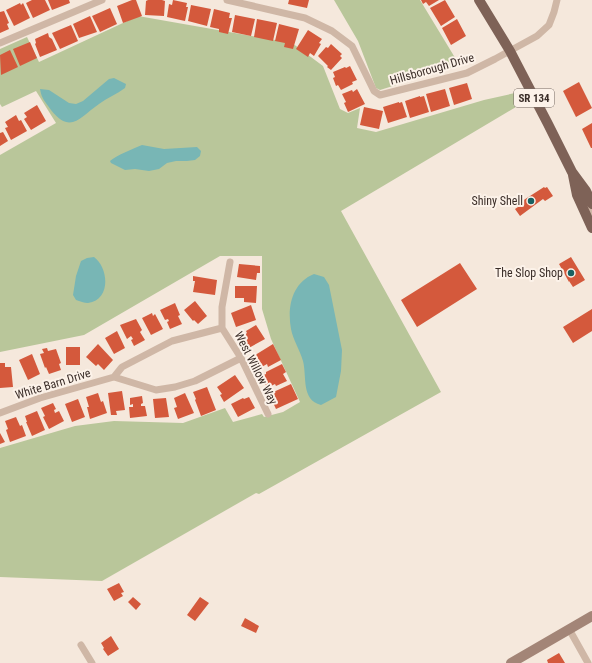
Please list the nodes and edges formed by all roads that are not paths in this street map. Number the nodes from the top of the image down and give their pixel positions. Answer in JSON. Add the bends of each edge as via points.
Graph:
{"nodes":[{"id":1,"x":102,"y":0,"type":"edge"},
{"id":2,"x":227,"y":0,"type":"edge"},
{"id":3,"x":480,"y":0,"type":"edge"},
{"id":4,"x":557,"y":0,"type":"edge"},
{"id":5,"x":257,"y":3,"type":"edge"},
{"id":6,"x":0,"y":43,"type":"edge"},
{"id":7,"x":510,"y":52,"type":"junction"},
{"id":8,"x":572,"y":172,"type":"junction"},
{"id":9,"x":592,"y":204,"type":"edge"},
{"id":10,"x":592,"y":215,"type":"edge"},
{"id":11,"x":592,"y":228,"type":"edge"},
{"id":12,"x":230,"y":262,"type":"dead end"},
{"id":13,"x":222,"y":328,"type":"junction"},
{"id":14,"x":241,"y":358,"type":"junction"},
{"id":15,"x":114,"y":377,"type":"junction"},
{"id":16,"x":0,"y":413,"type":"edge"},
{"id":17,"x":268,"y":414,"type":"dead end"},
{"id":18,"x":592,"y":616,"type":"edge"},
{"id":19,"x":569,"y":629,"type":"junction"},
{"id":20,"x":82,"y":644,"type":"dead end"},
{"id":21,"x":92,"y":663,"type":"edge"},
{"id":22,"x":511,"y":663,"type":"edge"},
{"id":23,"x":588,"y":663,"type":"edge"}],
"edges":[{"from":1,"to":6,"type":"street"},
{"from":2,"to":5,"type":"street","name":"Hillsborough Drive"},
{"from":3,"to":7,"type":"main road","number":"SR 134"},
{"from":4,"to":7,"type":"street","name":"Hillsborough Drive","via":[[549,24],[537,36]]},
{"from":5,"to":7,"type":"street","name":"Hillsborough Drive","via":[[305,18],[332,30],[352,46],[374,91],[380,95],[467,73]]},
{"from":7,"to":8,"type":"main road","number":"SR 134"},
{"from":8,"to":9,"type":"main road","number":"SR 134","via":[[586,190]]},
{"from":8,"to":10,"type":"street"},
{"from":8,"to":11,"type":"main road","number":"SR 134","via":[[577,195]]},
{"from":12,"to":13,"type":"street","name":"West Willow Way","via":[[222,307]]},
{"from":13,"to":14,"type":"street","name":"West Willow Way"},
{"from":13,"to":15,"type":"street","name":"White Barn Drive","via":[[172,341],[122,366]]},
{"from":14,"to":15,"type":"street","via":[[195,381],[156,390]]},
{"from":14,"to":17,"type":"street","name":"West Willow Way"},
{"from":15,"to":16,"type":"street","name":"White Barn Drive"},
{"from":18,"to":19,"type":"main road"},
{"from":19,"to":22,"type":"main road"},
{"from":19,"to":23,"type":"street"},
{"from":20,"to":21,"type":"street"}]}
